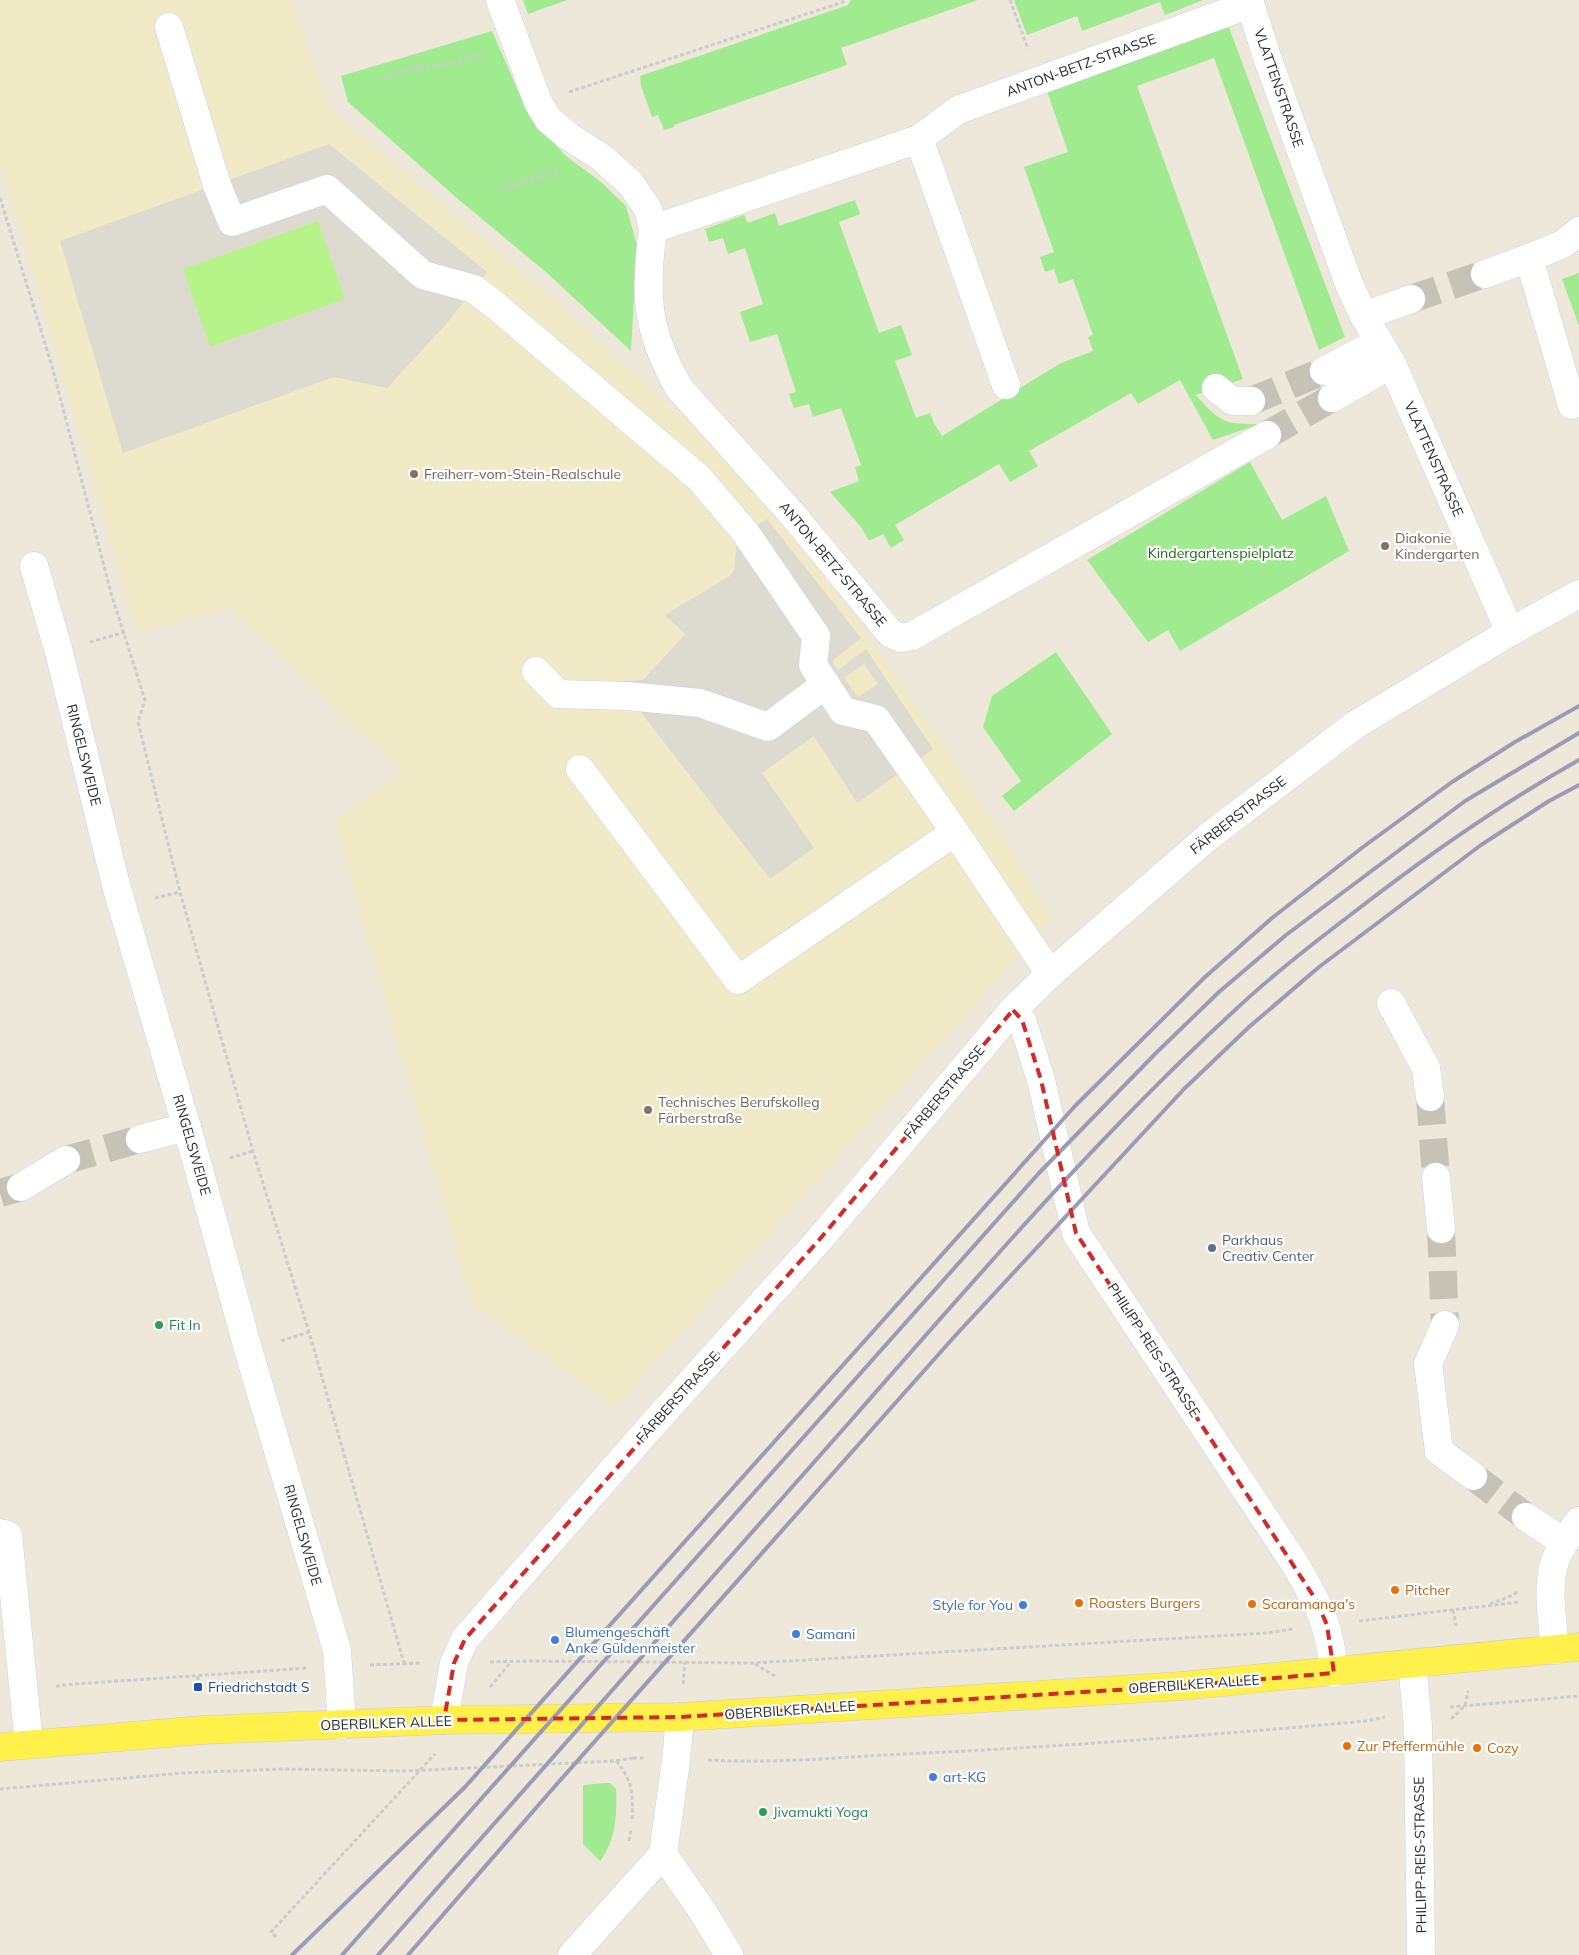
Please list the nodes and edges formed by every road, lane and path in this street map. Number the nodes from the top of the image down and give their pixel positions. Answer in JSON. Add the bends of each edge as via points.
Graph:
{"nodes":[{"id":1,"x":500,"y":0,"type":"edge"},
{"id":2,"x":843,"y":0,"type":"edge"},
{"id":3,"x":1010,"y":0,"type":"edge"},
{"id":4,"x":1250,"y":2,"type":"edge"},
{"id":5,"x":169,"y":27,"type":"dead end"},
{"id":6,"x":515,"y":43,"type":"junction"},
{"id":7,"x":382,"y":78,"type":"dead end"},
{"id":8,"x":1039,"y":80,"type":"junction"},
{"id":9,"x":538,"y":102,"type":"junction"},
{"id":10,"x":919,"y":139,"type":"junction"},
{"id":11,"x":600,"y":156,"type":"junction"},
{"id":12,"x":499,"y":190,"type":"dead end"},
{"id":13,"x":0,"y":198,"type":"edge"},
{"id":14,"x":653,"y":229,"type":"junction"},
{"id":15,"x":1579,"y":231,"type":"edge"},
{"id":16,"x":1529,"y":258,"type":"junction"},
{"id":17,"x":1485,"y":274,"type":"tunnel mouth"},
{"id":18,"x":1411,"y":299,"type":"tunnel mouth"},
{"id":19,"x":1364,"y":316,"type":"junction"},
{"id":20,"x":1386,"y":353,"type":"junction"},
{"id":21,"x":1324,"y":371,"type":"tunnel mouth"},
{"id":22,"x":1006,"y":384,"type":"dead end"},
{"id":23,"x":1216,"y":388,"type":"dead end"},
{"id":24,"x":1332,"y":398,"type":"tunnel mouth"},
{"id":25,"x":1251,"y":401,"type":"tunnel mouth"},
{"id":26,"x":1579,"y":402,"type":"edge"},
{"id":27,"x":1267,"y":435,"type":"tunnel mouth"},
{"id":28,"x":34,"y":566,"type":"dead end"},
{"id":29,"x":1579,"y":594,"type":"edge"},
{"id":30,"x":1510,"y":632,"type":"junction"},
{"id":31,"x":536,"y":671,"type":"dead end"},
{"id":32,"x":826,"y":684,"type":"junction"},
{"id":33,"x":580,"y":769,"type":"dead end"},
{"id":34,"x":955,"y":832,"type":"junction"},
{"id":35,"x":1050,"y":974,"type":"junction"},
{"id":36,"x":1391,"y":1003,"type":"dead end"},
{"id":37,"x":1013,"y":1010,"type":"junction"},
{"id":38,"x":1430,"y":1097,"type":"tunnel mouth"},
{"id":39,"x":187,"y":1127,"type":"junction"},
{"id":40,"x":140,"y":1139,"type":"tunnel mouth"},
{"id":41,"x":66,"y":1160,"type":"tunnel mouth"},
{"id":42,"x":1436,"y":1177,"type":"tunnel mouth"},
{"id":43,"x":21,"y":1187,"type":"tunnel mouth"},
{"id":44,"x":1441,"y":1229,"type":"tunnel mouth"},
{"id":45,"x":1445,"y":1325,"type":"tunnel mouth"},
{"id":46,"x":1473,"y":1476,"type":"tunnel mouth"},
{"id":47,"x":1526,"y":1517,"type":"tunnel mouth"},
{"id":48,"x":1571,"y":1532,"type":"edge"},
{"id":49,"x":0,"y":1533,"type":"edge"},
{"id":50,"x":1519,"y":1589,"type":"dead end"},
{"id":51,"x":1452,"y":1610,"type":"junction"},
{"id":52,"x":1350,"y":1622,"type":"dead end"},
{"id":53,"x":1456,"y":1627,"type":"dead end"},
{"id":54,"x":1294,"y":1629,"type":"dead end"},
{"id":55,"x":1567,"y":1648,"type":"edge"},
{"id":56,"x":685,"y":1662,"type":"junction"},
{"id":57,"x":754,"y":1664,"type":"junction"},
{"id":58,"x":1412,"y":1664,"type":"junction"},
{"id":59,"x":361,"y":1665,"type":"dead end"},
{"id":60,"x":316,"y":1667,"type":"dead end"},
{"id":61,"x":1334,"y":1672,"type":"junction"},
{"id":62,"x":684,"y":1675,"type":"dead end"},
{"id":63,"x":198,"y":1676,"type":"junction"},
{"id":64,"x":772,"y":1676,"type":"dead end"},
{"id":65,"x":198,"y":1686,"type":"dead end"},
{"id":66,"x":490,"y":1686,"type":"dead end"},
{"id":67,"x":1468,"y":1690,"type":"dead end"},
{"id":68,"x":1579,"y":1696,"type":"edge"},
{"id":69,"x":25,"y":1701,"type":"junction"},
{"id":70,"x":1465,"y":1706,"type":"junction"},
{"id":71,"x":1417,"y":1709,"type":"junction"},
{"id":72,"x":680,"y":1717,"type":"junction"},
{"id":73,"x":444,"y":1720,"type":"junction"},
{"id":74,"x":342,"y":1725,"type":"junction"},
{"id":75,"x":29,"y":1744,"type":"junction"},
{"id":76,"x":0,"y":1747,"type":"edge"},
{"id":77,"x":436,"y":1754,"type":"dead end"},
{"id":78,"x":633,"y":1758,"type":"dead end"},
{"id":79,"x":706,"y":1760,"type":"dead end"},
{"id":80,"x":615,"y":1761,"type":"junction"},
{"id":81,"x":422,"y":1770,"type":"junction"},
{"id":82,"x":0,"y":1789,"type":"edge"},
{"id":83,"x":635,"y":1844,"type":"dead end"},
{"id":84,"x":663,"y":1854,"type":"junction"},
{"id":85,"x":276,"y":1937,"type":"dead end"},
{"id":86,"x":572,"y":1955,"type":"edge"},
{"id":87,"x":729,"y":1955,"type":"edge"},
{"id":88,"x":1421,"y":1955,"type":"edge"}],
"edges":[{"from":1,"to":6,"type":"street","name":"ANTON-BETZ-STRASSE"},
{"from":2,"to":9,"type":"path"},
{"from":3,"to":8,"type":"path"},
{"from":4,"to":8,"type":"street","name":"ANTON-BETZ-STRASSE"},
{"from":4,"to":19,"type":"street","name":"VLATTENSTRASSE","via":[[1349,284]]},
{"from":5,"to":32,"type":"street","via":[[217,185],[232,222],[327,189],[423,275],[474,289],[495,304],[699,478],[745,532],[816,636],[814,665]]},
{"from":6,"to":7,"type":"path","via":[[454,63],[410,69]]},
{"from":6,"to":9,"type":"street","name":"ANTON-BETZ-STRASSE"},
{"from":8,"to":10,"type":"street","name":"ANTON-BETZ-STRASSE","via":[[958,110]]},
{"from":9,"to":11,"type":"street","name":"ANTON-BETZ-STRASSE","via":[[548,119]]},
{"from":10,"to":14,"type":"street","name":"ANTON-BETZ-STRASSE"},
{"from":10,"to":22,"type":"street"},
{"from":11,"to":12,"type":"path"},
{"from":11,"to":14,"type":"street","name":"ANTON-BETZ-STRASSE","via":[[631,184],[648,209]]},
{"from":13,"to":59,"type":"path","via":[[52,366],[112,593],[145,700],[138,722],[180,892],[404,1664]]},
{"from":14,"to":27,"type":"street","name":"ANTON-BETZ-STRASSE","via":[[647,299],[653,330],[679,388],[793,515],[892,634],[901,638],[912,636]]},
{"from":15,"to":16,"type":"street","via":[[1563,244]]},
{"from":16,"to":17,"type":"street"},
{"from":16,"to":26,"type":"street","via":[[1572,404]]},
{"from":18,"to":19,"type":"street"},
{"from":19,"to":20,"type":"street","name":"VLATTENSTRASSE"},
{"from":20,"to":21,"type":"street"},
{"from":20,"to":24,"type":"street"},
{"from":20,"to":30,"type":"street","name":"VLATTENSTRASSE"},
{"from":23,"to":25,"type":"street","via":[[1232,401]]},
{"from":28,"to":39,"type":"street","name":"RINGELSWEIDE","via":[[59,652],[116,885]]},
{"from":29,"to":30,"type":"street","name":"FÄRBERSTRASSE"},
{"from":30,"to":35,"type":"street","name":"FÄRBERSTRASSE","via":[[1355,725],[1208,837]]},
{"from":31,"to":32,"type":"street","via":[[558,694],[700,703],[768,727]]},
{"from":32,"to":34,"type":"street","via":[[844,711],[876,719]]},
{"from":33,"to":34,"type":"street","via":[[738,980]]},
{"from":34,"to":35,"type":"street"},
{"from":35,"to":37,"type":"street","name":"FÄRBERSTRASSE"},
{"from":36,"to":38,"type":"street","via":[[1426,1068]]},
{"from":37,"to":61,"type":"street","name":"PHILIPP-REIS-STRASSE","via":[[1022,1020],[1041,1080],[1076,1233],[1295,1564],[1327,1625]]},
{"from":37,"to":73,"type":"street","name":"FÄRBERSTRASSE","via":[[819,1240],[464,1639],[454,1663]]},
{"from":39,"to":40,"type":"street"},
{"from":39,"to":74,"type":"street","name":"RINGELSWEIDE","via":[[248,1349],[337,1650]]},
{"from":41,"to":43,"type":"street"},
{"from":42,"to":44,"type":"street"},
{"from":45,"to":46,"type":"street","via":[[1428,1364],[1439,1451]]},
{"from":47,"to":48,"type":"street"},
{"from":48,"to":55,"type":"street","via":[[1555,1562],[1550,1587]]},
{"from":49,"to":69,"type":"street","via":[[8,1535]]},
{"from":50,"to":51,"type":"path","via":[[1514,1595],[1485,1606]]},
{"from":51,"to":52,"type":"path"},
{"from":51,"to":53,"type":"path"},
{"from":54,"to":57,"type":"path"},
{"from":55,"to":58,"type":"main road","name":"OBERBILKER ALLEE"},
{"from":56,"to":57,"type":"path"},
{"from":56,"to":62,"type":"path"},
{"from":56,"to":66,"type":"path","via":[[511,1662]]},
{"from":57,"to":64,"type":"path"},
{"from":58,"to":61,"type":"main road","name":"OBERBILKER ALLEE"},
{"from":58,"to":71,"type":"street","name":"PHILIPP-REIS-STRASSE"},
{"from":60,"to":63,"type":"path"},
{"from":61,"to":72,"type":"main road","name":"OBERBILKER ALLEE","via":[[1181,1686]]},
{"from":63,"to":65,"type":"path"},
{"from":63,"to":69,"type":"path","via":[[61,1685]]},
{"from":67,"to":70,"type":"path"},
{"from":68,"to":70,"type":"path"},
{"from":69,"to":75,"type":"street"},
{"from":70,"to":71,"type":"path"},
{"from":71,"to":79,"type":"path","via":[[1366,1721],[1185,1738],[752,1761]]},
{"from":71,"to":88,"type":"street","name":"PHILIPP-REIS-STRASSE"},
{"from":72,"to":73,"type":"main road","name":"OBERBILKER ALLEE"},
{"from":72,"to":84,"type":"street"},
{"from":73,"to":74,"type":"main road","name":"OBERBILKER ALLEE"},
{"from":74,"to":75,"type":"main road","name":"OBERBILKER ALLEE","via":[[203,1730]]},
{"from":75,"to":76,"type":"main road","name":"OBERBILKER ALLEE"},
{"from":77,"to":81,"type":"path"},
{"from":78,"to":80,"type":"path"},
{"from":80,"to":81,"type":"path"},
{"from":80,"to":83,"type":"path","via":[[630,1782],[633,1802],[628,1841]]},
{"from":81,"to":82,"type":"path","via":[[280,1769]]},
{"from":81,"to":85,"type":"path","via":[[271,1932]]},
{"from":84,"to":86,"type":"street"},
{"from":84,"to":87,"type":"street"}]}
